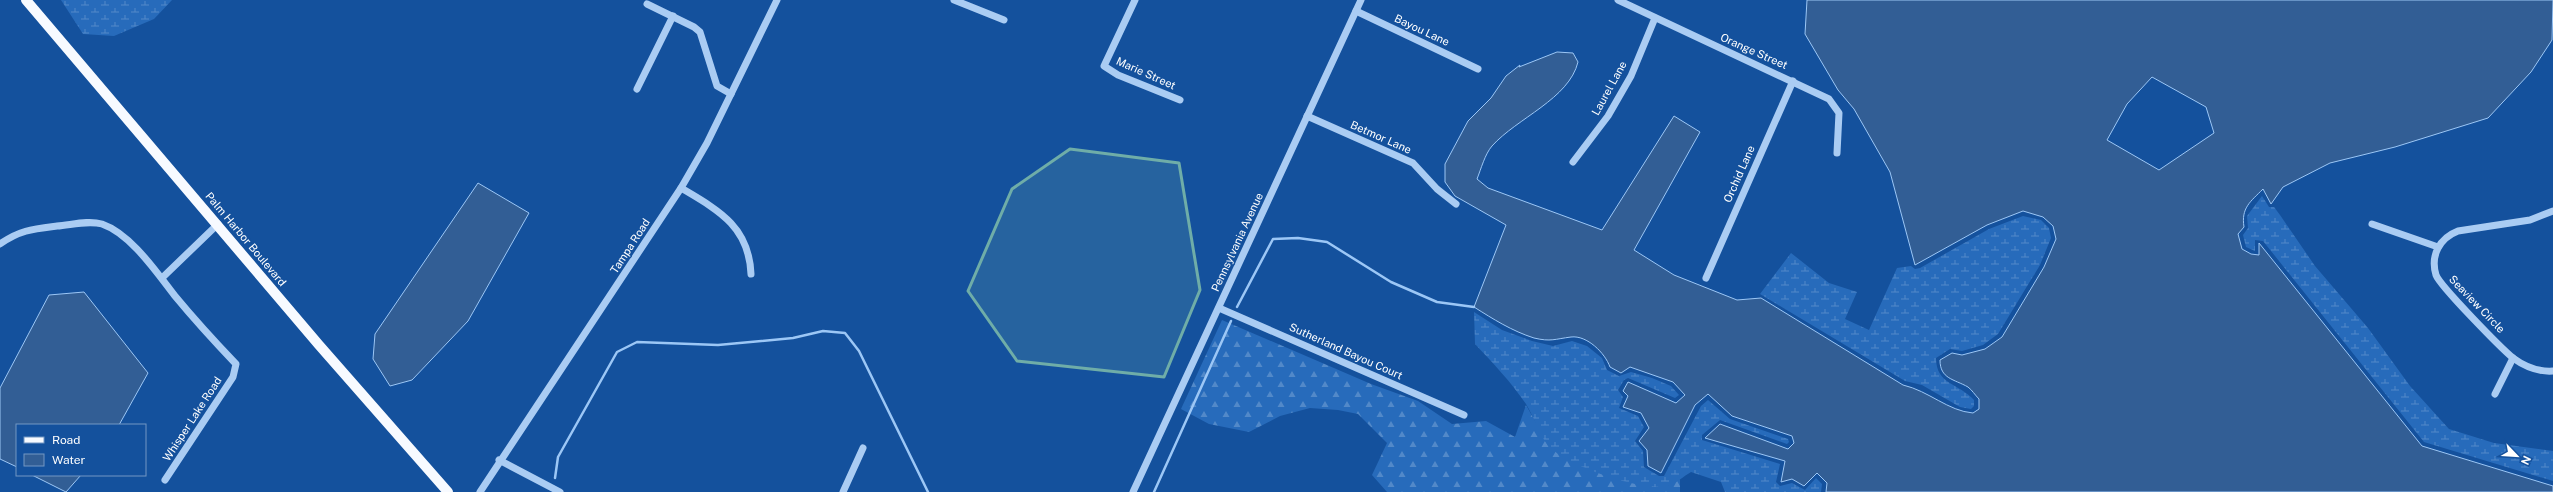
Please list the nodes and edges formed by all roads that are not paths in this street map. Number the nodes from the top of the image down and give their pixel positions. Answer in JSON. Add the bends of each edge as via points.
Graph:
{"nodes":[{"id":1,"x":26,"y":0,"type":"edge"},
{"id":2,"x":777,"y":0,"type":"edge"},
{"id":3,"x":954,"y":0,"type":"edge"},
{"id":4,"x":1135,"y":0,"type":"edge"},
{"id":5,"x":1361,"y":0,"type":"edge"},
{"id":6,"x":1618,"y":0,"type":"edge"},
{"id":7,"x":647,"y":4,"type":"dead end"},
{"id":8,"x":1356,"y":11,"type":"junction"},
{"id":9,"x":673,"y":16,"type":"junction"},
{"id":10,"x":1655,"y":18,"type":"junction"},
{"id":11,"x":1004,"y":20,"type":"dead end"},
{"id":12,"x":1478,"y":69,"type":"dead end"},
{"id":13,"x":1793,"y":81,"type":"junction"},
{"id":14,"x":637,"y":89,"type":"dead end"},
{"id":15,"x":731,"y":94,"type":"junction"},
{"id":16,"x":1180,"y":100,"type":"dead end"},
{"id":17,"x":1307,"y":116,"type":"junction"},
{"id":18,"x":1837,"y":153,"type":"dead end"},
{"id":19,"x":1572,"y":162,"type":"dead end"},
{"id":20,"x":681,"y":188,"type":"junction"},
{"id":21,"x":1456,"y":204,"type":"dead end"},
{"id":22,"x":2553,"y":211,"type":"edge"},
{"id":23,"x":218,"y":224,"type":"junction"},
{"id":24,"x":2372,"y":224,"type":"dead end"},
{"id":25,"x":0,"y":244,"type":"edge"},
{"id":26,"x":2438,"y":247,"type":"junction"},
{"id":27,"x":751,"y":274,"type":"dead end"},
{"id":28,"x":162,"y":277,"type":"junction"},
{"id":29,"x":1706,"y":278,"type":"dead end"},
{"id":30,"x":1219,"y":308,"type":"junction"},
{"id":31,"x":2513,"y":358,"type":"junction"},
{"id":32,"x":2553,"y":371,"type":"edge"},
{"id":33,"x":2495,"y":394,"type":"dead end"},
{"id":34,"x":1464,"y":415,"type":"dead end"},
{"id":35,"x":863,"y":448,"type":"dead end"},
{"id":36,"x":499,"y":460,"type":"junction"},
{"id":37,"x":165,"y":480,"type":"dead end"},
{"id":38,"x":448,"y":492,"type":"edge"},
{"id":39,"x":480,"y":492,"type":"edge"},
{"id":40,"x":560,"y":492,"type":"edge"},
{"id":41,"x":843,"y":492,"type":"edge"},
{"id":42,"x":1133,"y":492,"type":"edge"}],
"edges":[{"from":1,"to":23,"type":"main road","name":"Palm Harbor Boulevard"},
{"from":2,"to":15,"type":"street","name":"Tampa Road"},
{"from":3,"to":11,"type":"street"},
{"from":4,"to":16,"type":"street","name":"Marie Street","via":[[1104,66],[1118,75]]},
{"from":5,"to":8,"type":"street","name":"Pennsylvania Avenue"},
{"from":6,"to":10,"type":"street","name":"Orange Street"},
{"from":7,"to":9,"type":"street"},
{"from":8,"to":12,"type":"street","name":"Bayou Lane"},
{"from":8,"to":17,"type":"street","name":"Pennsylvania Avenue"},
{"from":9,"to":14,"type":"street"},
{"from":9,"to":15,"type":"street","via":[[700,32],[717,86]]},
{"from":10,"to":13,"type":"street","name":"Orange Street"},
{"from":10,"to":19,"type":"street","name":"Laurel Lane","via":[[1631,76],[1612,109]]},
{"from":13,"to":18,"type":"street","name":"Orange Street","via":[[1836,105],[1839,113]]},
{"from":13,"to":29,"type":"street","name":"Orchid Lane"},
{"from":15,"to":20,"type":"street","name":"Tampa Road"},
{"from":17,"to":21,"type":"street","name":"Betmor Lane","via":[[1413,163],[1437,189]]},
{"from":17,"to":30,"type":"street","name":"Pennsylvania Avenue"},
{"from":20,"to":27,"type":"street","via":[[710,205],[730,221],[744,239]]},
{"from":20,"to":36,"type":"street","name":"Tampa Road"},
{"from":22,"to":26,"type":"street","via":[[2530,220],[2458,231],[2447,235]]},
{"from":23,"to":28,"type":"street"},
{"from":23,"to":38,"type":"main road","name":"Palm Harbor Boulevard","via":[[323,350]]},
{"from":24,"to":26,"type":"street"},
{"from":25,"to":28,"type":"street","name":"Whisper Lake Road","via":[[17,232],[30,229],[91,222],[102,224],[121,235]]},
{"from":26,"to":31,"type":"street","name":"Seaview Circle","via":[[2434,262],[2438,280]]},
{"from":28,"to":37,"type":"street","name":"Whisper Lake Road","via":[[236,364],[233,377]]},
{"from":30,"to":34,"type":"street","name":"Sutherland Bayou Court"},
{"from":30,"to":42,"type":"street","name":"Pennsylvania Avenue"},
{"from":31,"to":32,"type":"street","name":"Seaview Circle","via":[[2530,367]]},
{"from":31,"to":33,"type":"street"},
{"from":35,"to":41,"type":"street"},
{"from":36,"to":39,"type":"street","name":"Tampa Road"},
{"from":36,"to":40,"type":"street"}]}
